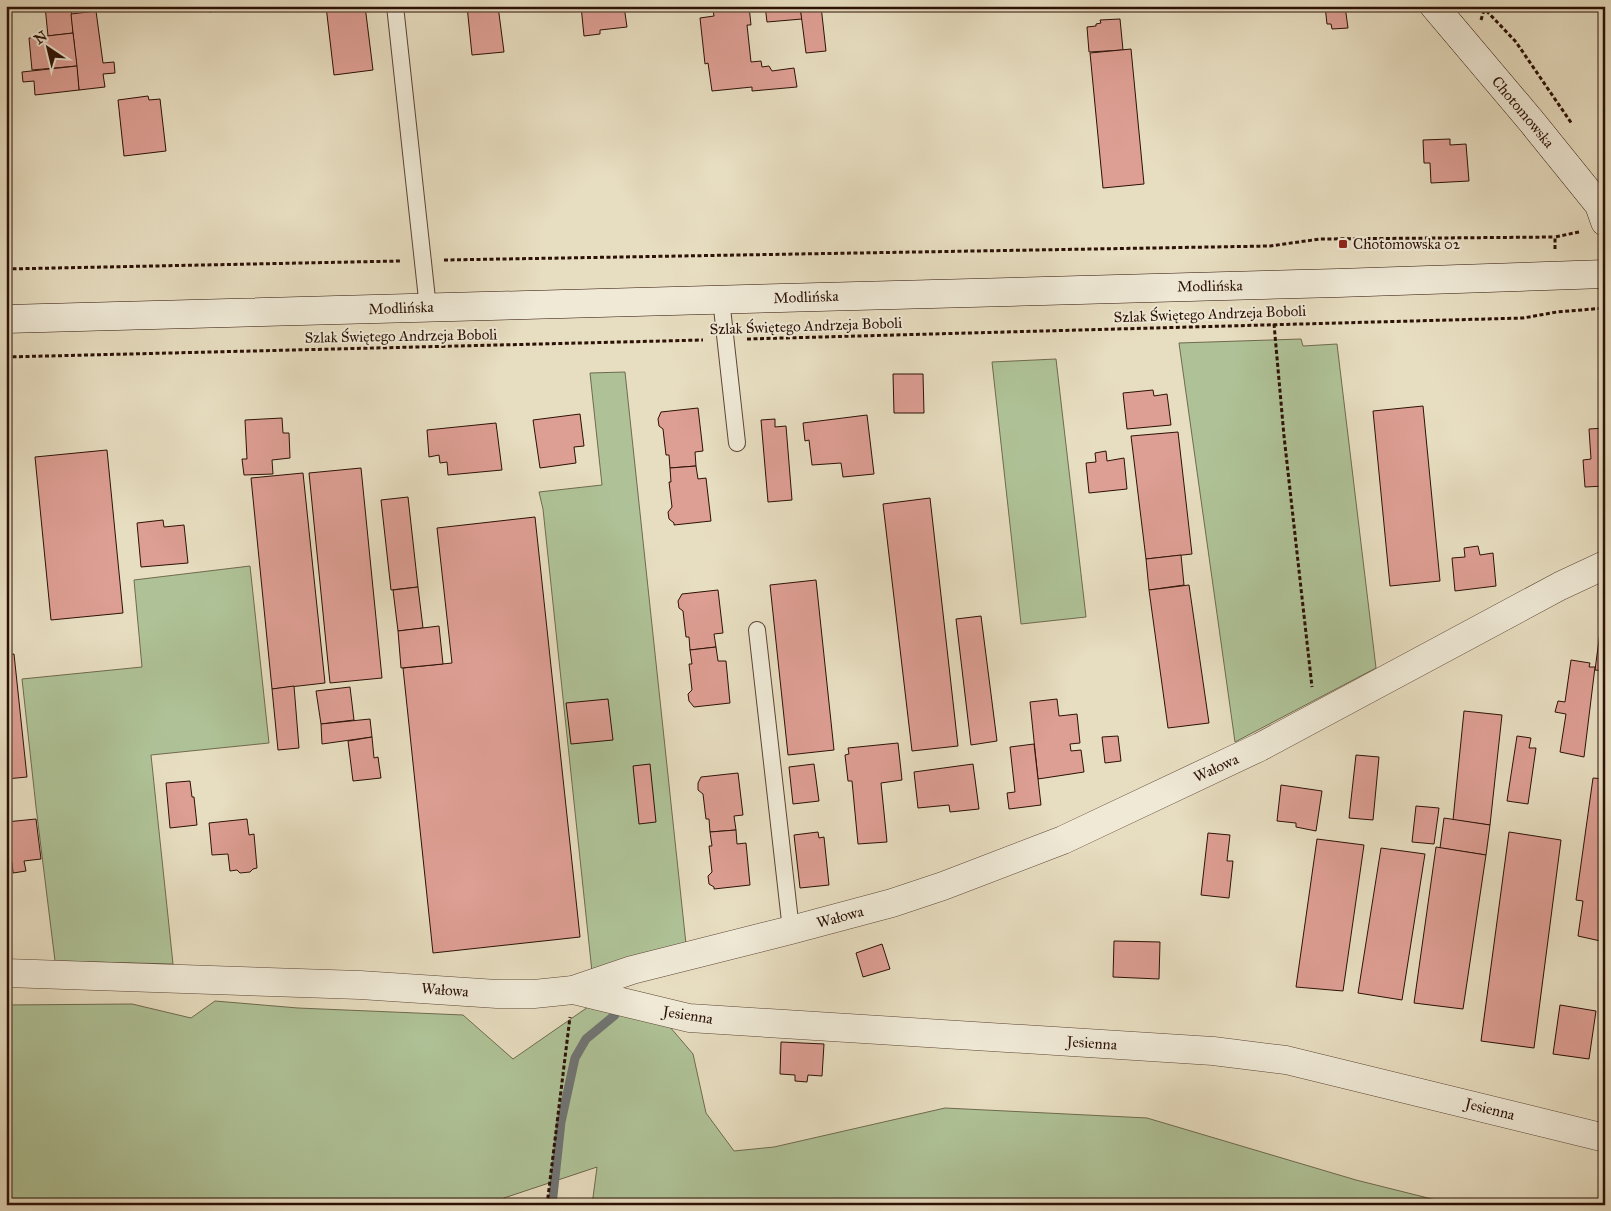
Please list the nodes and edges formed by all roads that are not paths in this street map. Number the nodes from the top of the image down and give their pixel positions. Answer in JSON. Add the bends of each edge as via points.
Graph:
{"nodes":[{"id":1,"x":395,"y":6,"type":"edge"},
{"id":2,"x":1434,"y":6,"type":"edge"},
{"id":3,"x":1605,"y":222,"type":"edge"},
{"id":4,"x":1605,"y":274,"type":"edge"},
{"id":5,"x":721,"y":299,"type":"junction"},
{"id":6,"x":428,"y":308,"type":"junction"},
{"id":7,"x":6,"y":319,"type":"edge"},
{"id":8,"x":737,"y":443,"type":"dead end"},
{"id":9,"x":1605,"y":565,"type":"edge"},
{"id":10,"x":758,"y":630,"type":"dead end"},
{"id":11,"x":791,"y":930,"type":"junction"},
{"id":12,"x":6,"y":973,"type":"edge"},
{"id":13,"x":573,"y":990,"type":"junction"},
{"id":14,"x":1605,"y":1138,"type":"edge"}],
"edges":[{"from":1,"to":6,"type":"lane"},
{"from":2,"to":3,"type":"street","name":"Chotomowska","via":[[1599,205]]},
{"from":4,"to":5,"type":"street","name":"Modlińska"},
{"from":5,"to":6,"type":"street","name":"Modlińska"},
{"from":5,"to":8,"type":"lane"},
{"from":6,"to":7,"type":"street","name":"Modlińska"},
{"from":9,"to":11,"type":"street","name":"Wałowa","via":[[1260,747],[1063,840],[900,900]]},
{"from":10,"to":11,"type":"lane"},
{"from":11,"to":13,"type":"street","name":"Wałowa","via":[[632,970]]},
{"from":12,"to":13,"type":"street","name":"Wałowa","via":[[360,985],[497,994]]},
{"from":13,"to":14,"type":"street","name":"Jesienna","via":[[689,1018],[1213,1051],[1286,1060]]}]}
